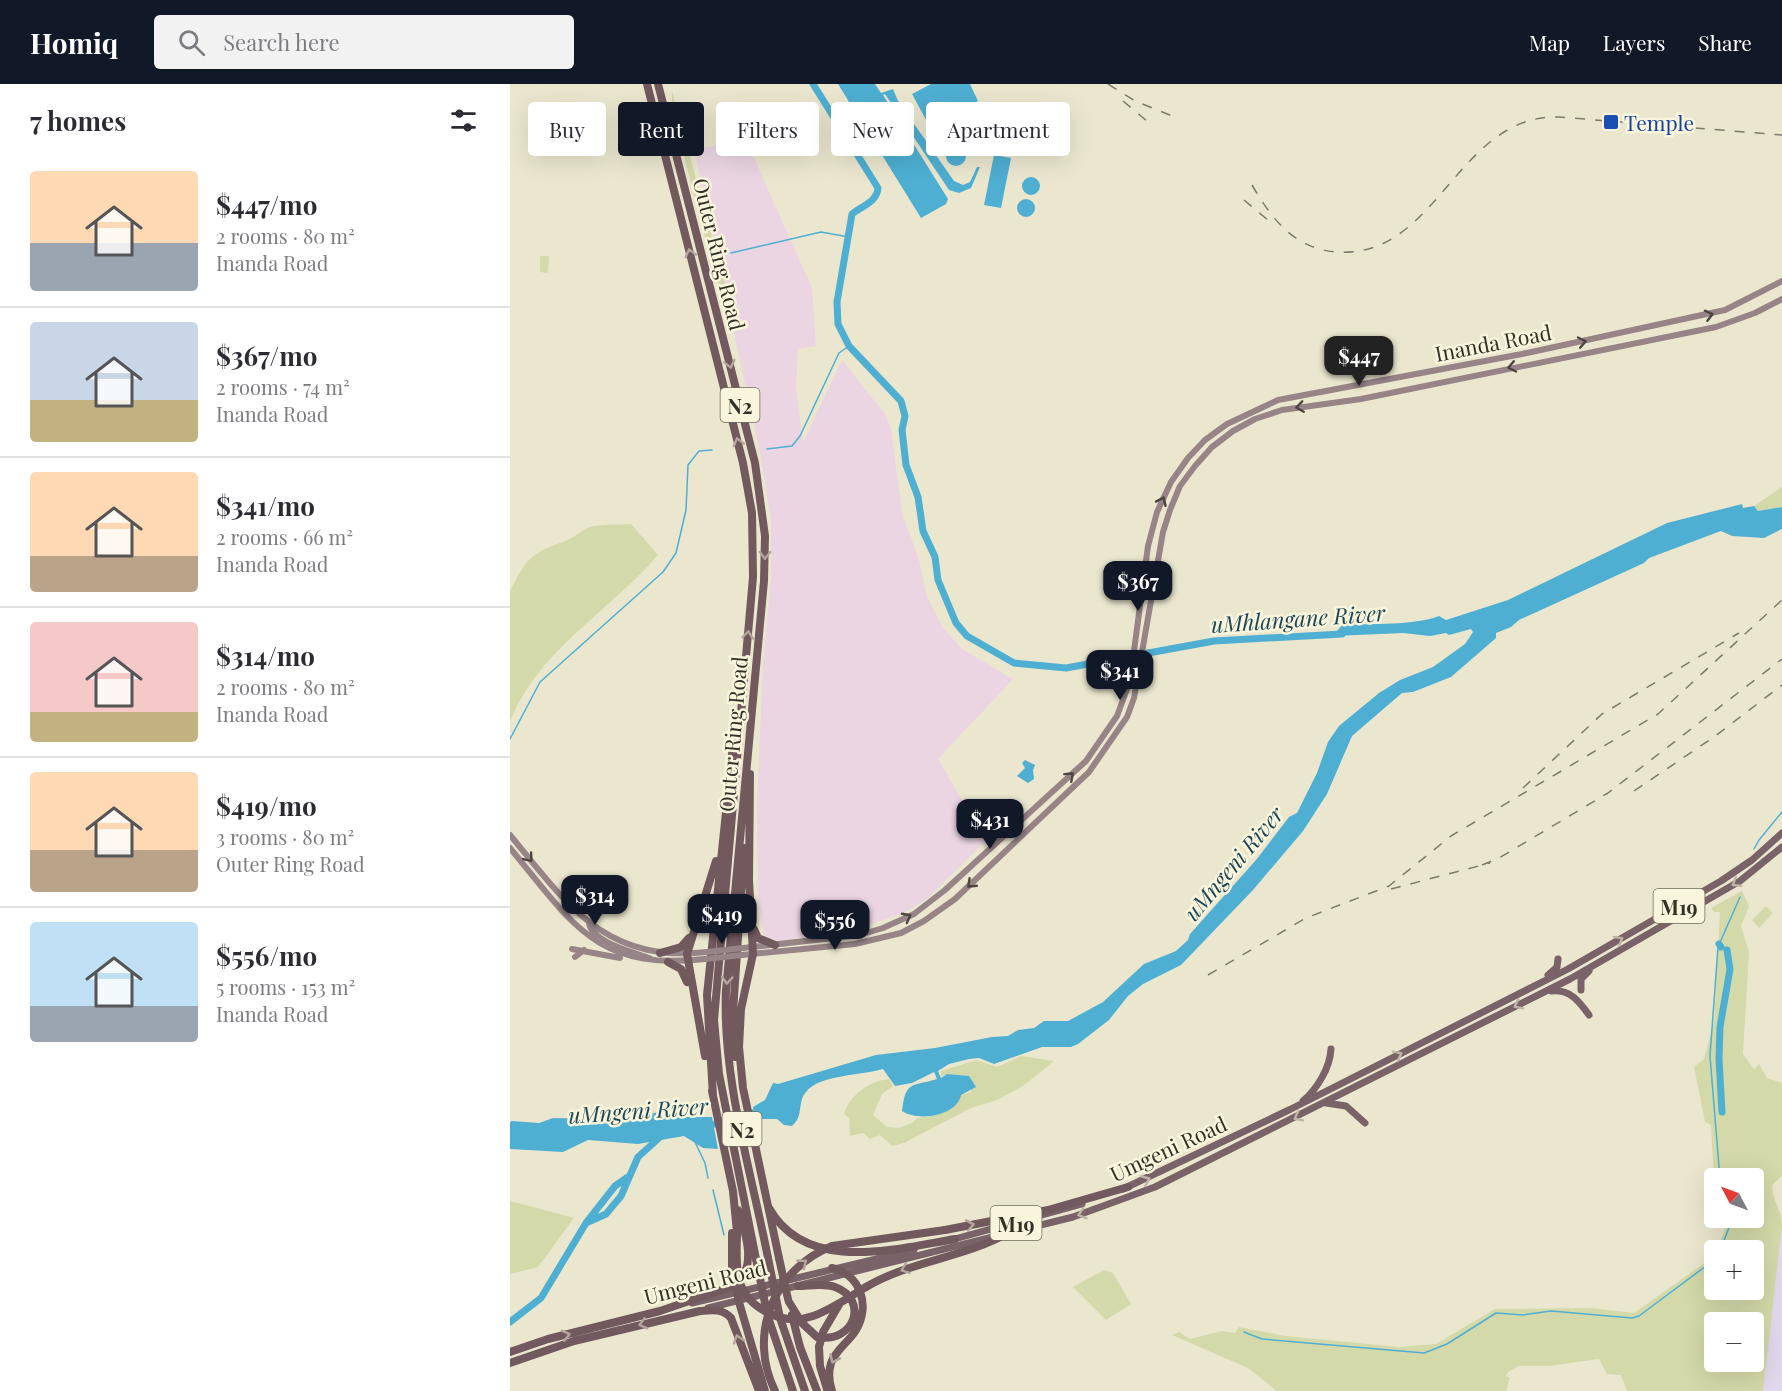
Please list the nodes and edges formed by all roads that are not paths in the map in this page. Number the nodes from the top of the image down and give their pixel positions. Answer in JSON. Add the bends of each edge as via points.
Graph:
{"nodes":[{"id":1,"x":647,"y":84,"type":"edge"},
{"id":2,"x":658,"y":84,"type":"edge"},
{"id":3,"x":1782,"y":281,"type":"edge"},
{"id":4,"x":1782,"y":299,"type":"edge"},
{"id":5,"x":742,"y":693,"type":"junction"},
{"id":6,"x":750,"y":734,"type":"junction"},
{"id":7,"x":750,"y":775,"type":"junction"},
{"id":8,"x":982,"y":831,"type":"dead end"},
{"id":9,"x":1782,"y":833,"type":"edge"},
{"id":10,"x":510,"y":835,"type":"edge"},
{"id":11,"x":1005,"y":836,"type":"junction"},
{"id":12,"x":721,"y":842,"type":"junction"},
{"id":13,"x":1782,"y":847,"type":"edge"},
{"id":14,"x":510,"y":848,"type":"edge"},
{"id":15,"x":565,"y":900,"type":"junction"},
{"id":16,"x":593,"y":900,"type":"dead end"},
{"id":17,"x":751,"y":919,"type":"junction"},
{"id":18,"x":589,"y":923,"type":"junction"},
{"id":19,"x":575,"y":925,"type":"junction"},
{"id":20,"x":692,"y":934,"type":"junction"},
{"id":21,"x":775,"y":945,"type":"joint"},
{"id":22,"x":764,"y":946,"type":"junction"},
{"id":23,"x":572,"y":948,"type":"dead end"},
{"id":24,"x":584,"y":951,"type":"junction"},
{"id":25,"x":742,"y":951,"type":"junction"},
{"id":26,"x":753,"y":951,"type":"junction"},
{"id":27,"x":660,"y":953,"type":"junction"},
{"id":28,"x":575,"y":957,"type":"dead end"},
{"id":29,"x":687,"y":957,"type":"junction"},
{"id":30,"x":1558,"y":958,"type":"dead end"},
{"id":31,"x":656,"y":962,"type":"junction"},
{"id":32,"x":668,"y":962,"type":"junction"},
{"id":33,"x":1595,"y":965,"type":"junction"},
{"id":34,"x":1538,"y":985,"type":"junction"},
{"id":35,"x":1581,"y":990,"type":"dead end"},
{"id":36,"x":1541,"y":994,"type":"junction"},
{"id":37,"x":696,"y":1015,"type":"junction"},
{"id":38,"x":1589,"y":1015,"type":"dead end"},
{"id":39,"x":1331,"y":1049,"type":"dead end"},
{"id":40,"x":736,"y":1070,"type":"junction"},
{"id":41,"x":713,"y":1075,"type":"junction"},
{"id":42,"x":1325,"y":1103,"type":"junction"},
{"id":43,"x":1291,"y":1109,"type":"junction"},
{"id":44,"x":1365,"y":1123,"type":"dead end"},
{"id":45,"x":758,"y":1186,"type":"junction"},
{"id":46,"x":1128,"y":1187,"type":"junction"},
{"id":47,"x":734,"y":1195,"type":"junction"},
{"id":48,"x":765,"y":1201,"type":"junction"},
{"id":49,"x":734,"y":1233,"type":"junction"},
{"id":50,"x":1008,"y":1233,"type":"junction"},
{"id":51,"x":955,"y":1239,"type":"junction"},
{"id":52,"x":832,"y":1268,"type":"junction"},
{"id":53,"x":848,"y":1273,"type":"junction"},
{"id":54,"x":798,"y":1286,"type":"junction"},
{"id":55,"x":789,"y":1300,"type":"junction"},
{"id":56,"x":840,"y":1302,"type":"junction"},
{"id":57,"x":660,"y":1311,"type":"junction"},
{"id":58,"x":700,"y":1311,"type":"junction"},
{"id":59,"x":510,"y":1352,"type":"edge"},
{"id":60,"x":510,"y":1363,"type":"edge"},
{"id":61,"x":759,"y":1391,"type":"edge"},
{"id":62,"x":765,"y":1391,"type":"edge"},
{"id":63,"x":775,"y":1391,"type":"edge"},
{"id":64,"x":793,"y":1391,"type":"edge"},
{"id":65,"x":805,"y":1391,"type":"edge"},
{"id":66,"x":817,"y":1391,"type":"edge"},
{"id":67,"x":830,"y":1391,"type":"edge"}],
"edges":[{"from":5,"to":1,"type":"highway","name":"Outer Ring Road","number":"N2","one_way":true,"via":[[754,566],[750,497]]},
{"from":2,"to":6,"type":"highway","name":"Outer Ring Road","number":"N2","one_way":true,"via":[[761,498],[765,573]]},
{"from":11,"to":3,"type":"main road","name":"Inanda Road","one_way":true,"via":[[1093,753],[1117,716],[1131,672],[1150,535],[1166,491],[1195,450],[1215,432],[1278,400],[1688,320],[1725,310]]},
{"from":4,"to":22,"type":"main road","name":"Inanda Road","one_way":true,"via":[[1755,313],[1706,329],[1361,399],[1282,410],[1249,422],[1222,439],[1202,457],[1174,498],[1163,532],[1140,671],[1126,717],[1095,765],[942,909],[901,933],[852,945],[789,951]]},
{"from":5,"to":12,"type":"highway"},
{"from":5,"to":41,"type":"highway","name":"Outer Ring Road","number":"N2","via":[[715,979]]},
{"from":6,"to":7,"type":"highway"},
{"from":6,"to":40,"type":"highway","name":"Outer Ring Road","number":"N2","one_way":true,"via":[[726,990],[725,1027]]},
{"from":7,"to":17,"type":"highway"},
{"from":7,"to":40,"type":"highway","via":[[733,1012]]},
{"from":8,"to":11,"type":"main road","via":[[994,837]]},
{"from":34,"to":9,"type":"highway","name":"Umgeni Road","number":"M19","one_way":true,"via":[[1721,881]]},
{"from":10,"to":15,"type":"main road","name":"Inanda Road","one_way":true},
{"from":21,"to":11,"type":"main road","name":"Inanda Road","one_way":true,"via":[[860,935],[899,921],[937,898]]},
{"from":12,"to":20,"type":"highway"},
{"from":12,"to":41,"type":"highway","via":[[706,1002]]},
{"from":13,"to":33,"type":"highway","name":"Umgeni Road","number":"M19","one_way":true,"via":[[1740,881]]},
{"from":14,"to":19,"type":"main road","name":"Inanda Road"},
{"from":15,"to":16,"type":"main road","via":[[583,908]]},
{"from":15,"to":18,"type":"main road","name":"Inanda Road"},
{"from":17,"to":22,"type":"highway"},
{"from":17,"to":26,"type":"highway"},
{"from":18,"to":19,"type":"main road"},
{"from":18,"to":27,"type":"main road","name":"Inanda Road","via":[[622,942]]},
{"from":18,"to":31,"type":"main road","via":[[592,932],[612,944]]},
{"from":19,"to":31,"type":"main road","name":"Inanda Road","via":[[615,952]]},
{"from":20,"to":27,"type":"highway","via":[[681,947]]},
{"from":20,"to":29,"type":"highway"},
{"from":21,"to":22,"type":"highway"},
{"from":22,"to":26,"type":"main road","name":"Inanda Road"},
{"from":23,"to":24,"type":"main road"},
{"from":24,"to":28,"type":"main road"},
{"from":24,"to":31,"type":"main road"},
{"from":25,"to":26,"type":"main road","name":"Inanda Road"},
{"from":25,"to":29,"type":"main road","name":"Inanda Road","bridge":true},
{"from":25,"to":29,"type":"main road","name":"Inanda Road","bridge":true,"via":[[705,959]]},
{"from":26,"to":40,"type":"highway","via":[[741,1010]]},
{"from":27,"to":29,"type":"main road","name":"Inanda Road"},
{"from":29,"to":32,"type":"main road","name":"Inanda Road"},
{"from":29,"to":37,"type":"highway"},
{"from":30,"to":34,"type":"highway","via":[[1555,970]]},
{"from":31,"to":32,"type":"main road","name":"Inanda Road"},
{"from":32,"to":37,"type":"highway","via":[[684,972]]},
{"from":33,"to":35,"type":"highway","via":[[1581,979]]},
{"from":33,"to":36,"type":"highway","name":"Umgeni Road","number":"M19"},
{"from":43,"to":34,"type":"highway","name":"Umgeni Road","number":"M19","one_way":true},
{"from":36,"to":38,"type":"highway","via":[[1559,990],[1569,993]]},
{"from":36,"to":42,"type":"highway","name":"Umgeni Road","number":"M19","one_way":true},
{"from":37,"to":41,"type":"highway"},
{"from":39,"to":43,"type":"highway","via":[[1328,1064],[1314,1089]]},
{"from":40,"to":45,"type":"highway","name":"Outer Ring Road","number":"N2"},
{"from":40,"to":45,"type":"highway","via":[[743,1088]]},
{"from":41,"to":47,"type":"highway","via":[[713,1096]]},
{"from":41,"to":64,"type":"highway","name":"Outer Ring Road","number":"N2","bridge":true,"via":[[769,1320]]},
{"from":42,"to":44,"type":"highway","via":[[1346,1106]]},
{"from":42,"to":50,"type":"highway","name":"Umgeni Road","number":"M19","one_way":true,"via":[[1127,1199]]},
{"from":46,"to":43,"type":"highway","name":"Umgeni Road","number":"M19","one_way":true},
{"from":45,"to":48,"type":"highway"},
{"from":45,"to":65,"type":"highway","name":"Outer Ring Road","number":"N2","bridge":true,"via":[[780,1318]]},
{"from":46,"to":51,"type":"highway","name":"Umgeni Road","number":"M19"},
{"from":63,"to":46,"type":"highway","one_way":true,"bridge":true,"via":[[766,1367],[766,1318],[781,1285],[818,1252],[832,1246],[1048,1210]]},
{"from":47,"to":49,"type":"highway"},
{"from":47,"to":57,"type":"highway","via":[[748,1257],[745,1275],[733,1286]]},
{"from":48,"to":51,"type":"highway","via":[[792,1235],[834,1251],[864,1252]]},
{"from":48,"to":55,"type":"highway","bridge":true},
{"from":49,"to":56,"type":"highway","bridge":true,"via":[[741,1284],[747,1296],[762,1309],[799,1319]]},
{"from":49,"to":62,"type":"highway","bridge":true,"via":[[734,1280]]},
{"from":50,"to":53,"type":"highway","name":"Umgeni Road","number":"M19"},
{"from":50,"to":56,"type":"highway","one_way":true,"bridge":true,"via":[[890,1275]]},
{"from":51,"to":52,"type":"highway","name":"Umgeni Road","number":"M19"},
{"from":52,"to":53,"type":"highway"},
{"from":52,"to":57,"type":"highway","name":"Umgeni Road","number":"M19"},
{"from":53,"to":54,"type":"highway","name":"Umgeni Road","number":"M19"},
{"from":53,"to":67,"type":"highway","one_way":true,"via":[[861,1291],[862,1313],[856,1330],[831,1363]]},
{"from":54,"to":55,"type":"highway","via":[[831,1286],[846,1293],[854,1314],[849,1328],[838,1336],[817,1337],[802,1323]]},
{"from":54,"to":58,"type":"highway","name":"Umgeni Road","number":"M19"},
{"from":55,"to":66,"type":"highway","via":[[800,1347]]},
{"from":56,"to":67,"type":"highway","bridge":true,"via":[[819,1347],[820,1366]]},
{"from":59,"to":57,"type":"highway","name":"Umgeni Road","number":"M19","one_way":true},
{"from":58,"to":60,"type":"highway","name":"Umgeni Road","number":"M19","one_way":true,"via":[[574,1341]]},
{"from":61,"to":58,"type":"highway","one_way":true,"via":[[731,1318],[722,1311]]}]}
